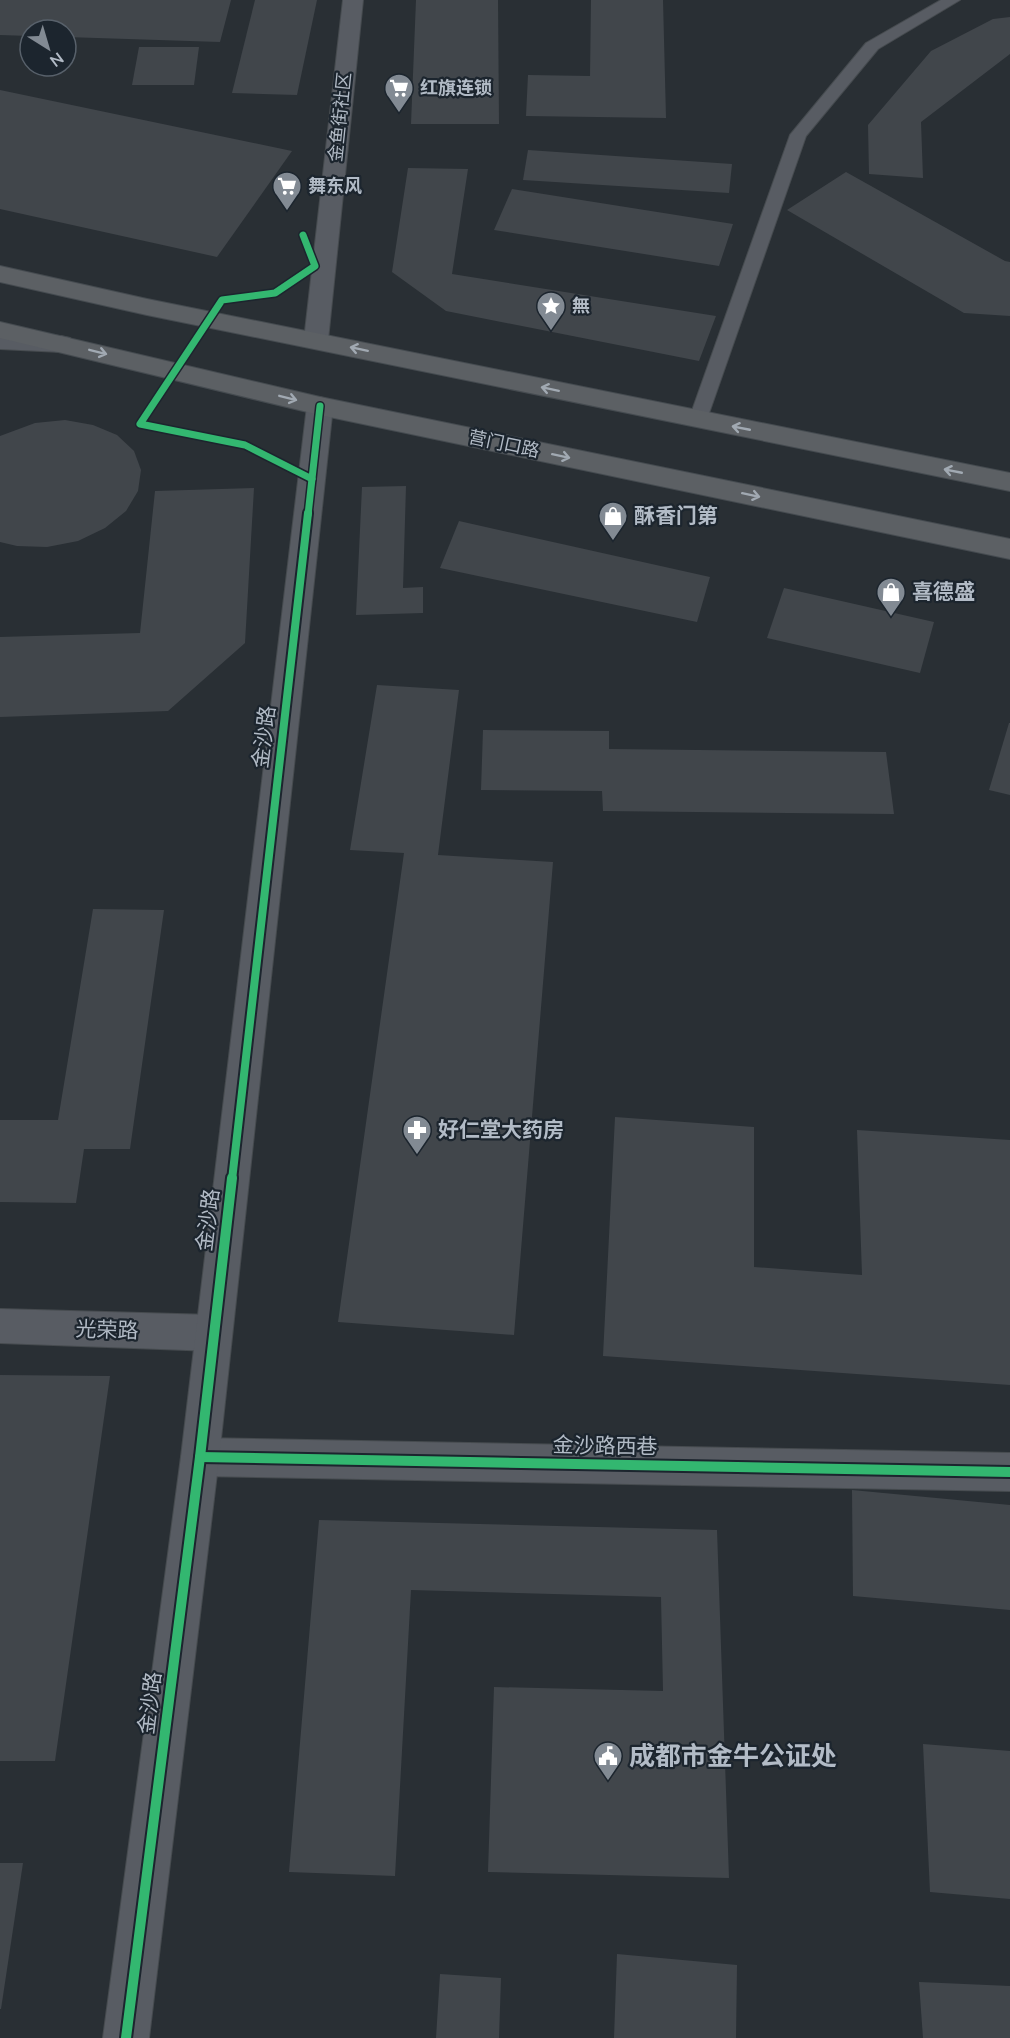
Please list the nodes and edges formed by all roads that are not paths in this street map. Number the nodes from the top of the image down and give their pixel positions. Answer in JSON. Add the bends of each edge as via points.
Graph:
{"nodes":[{"id":1,"x":353,"y":0,"type":"edge"},
{"id":2,"x":951,"y":0,"type":"edge"},
{"id":3,"x":0,"y":274,"type":"edge"},
{"id":4,"x":0,"y":330,"type":"edge"},
{"id":5,"x":316,"y":340,"type":"junction"},
{"id":6,"x":0,"y":341,"type":"edge"},
{"id":7,"x":66,"y":344,"type":"junction"},
{"id":8,"x":320,"y":406,"type":"junction"},
{"id":9,"x":698,"y":419,"type":"junction"},
{"id":10,"x":1010,"y":482,"type":"edge"},
{"id":11,"x":1010,"y":549,"type":"edge"},
{"id":12,"x":0,"y":1326,"type":"edge"},
{"id":13,"x":213,"y":1333,"type":"junction"},
{"id":14,"x":200,"y":1457,"type":"junction"},
{"id":15,"x":1010,"y":1472,"type":"edge"},
{"id":16,"x":126,"y":2038,"type":"edge"}],
"edges":[{"from":1,"to":5,"type":"street","name":"金鱼街社区"},
{"from":2,"to":9,"type":"lane","via":[[872,46],[798,135]]},
{"from":3,"to":5,"type":"highway"},
{"from":4,"to":7,"type":"highway","name":"营门口路"},
{"from":9,"to":5,"type":"highway","one_way":true},
{"from":6,"to":7,"type":"street"},
{"from":7,"to":8,"type":"highway","name":"营门口路","one_way":true},
{"from":8,"to":11,"type":"highway","name":"营门口路","one_way":true},
{"from":8,"to":13,"type":"street","name":"金沙路"},
{"from":10,"to":9,"type":"highway","one_way":true},
{"from":12,"to":13,"type":"street","name":"光荣路"},
{"from":13,"to":14,"type":"street","name":"金沙路"},
{"from":14,"to":15,"type":"street","name":"金沙路西巷"},
{"from":14,"to":16,"type":"street","name":"金沙路"}]}
